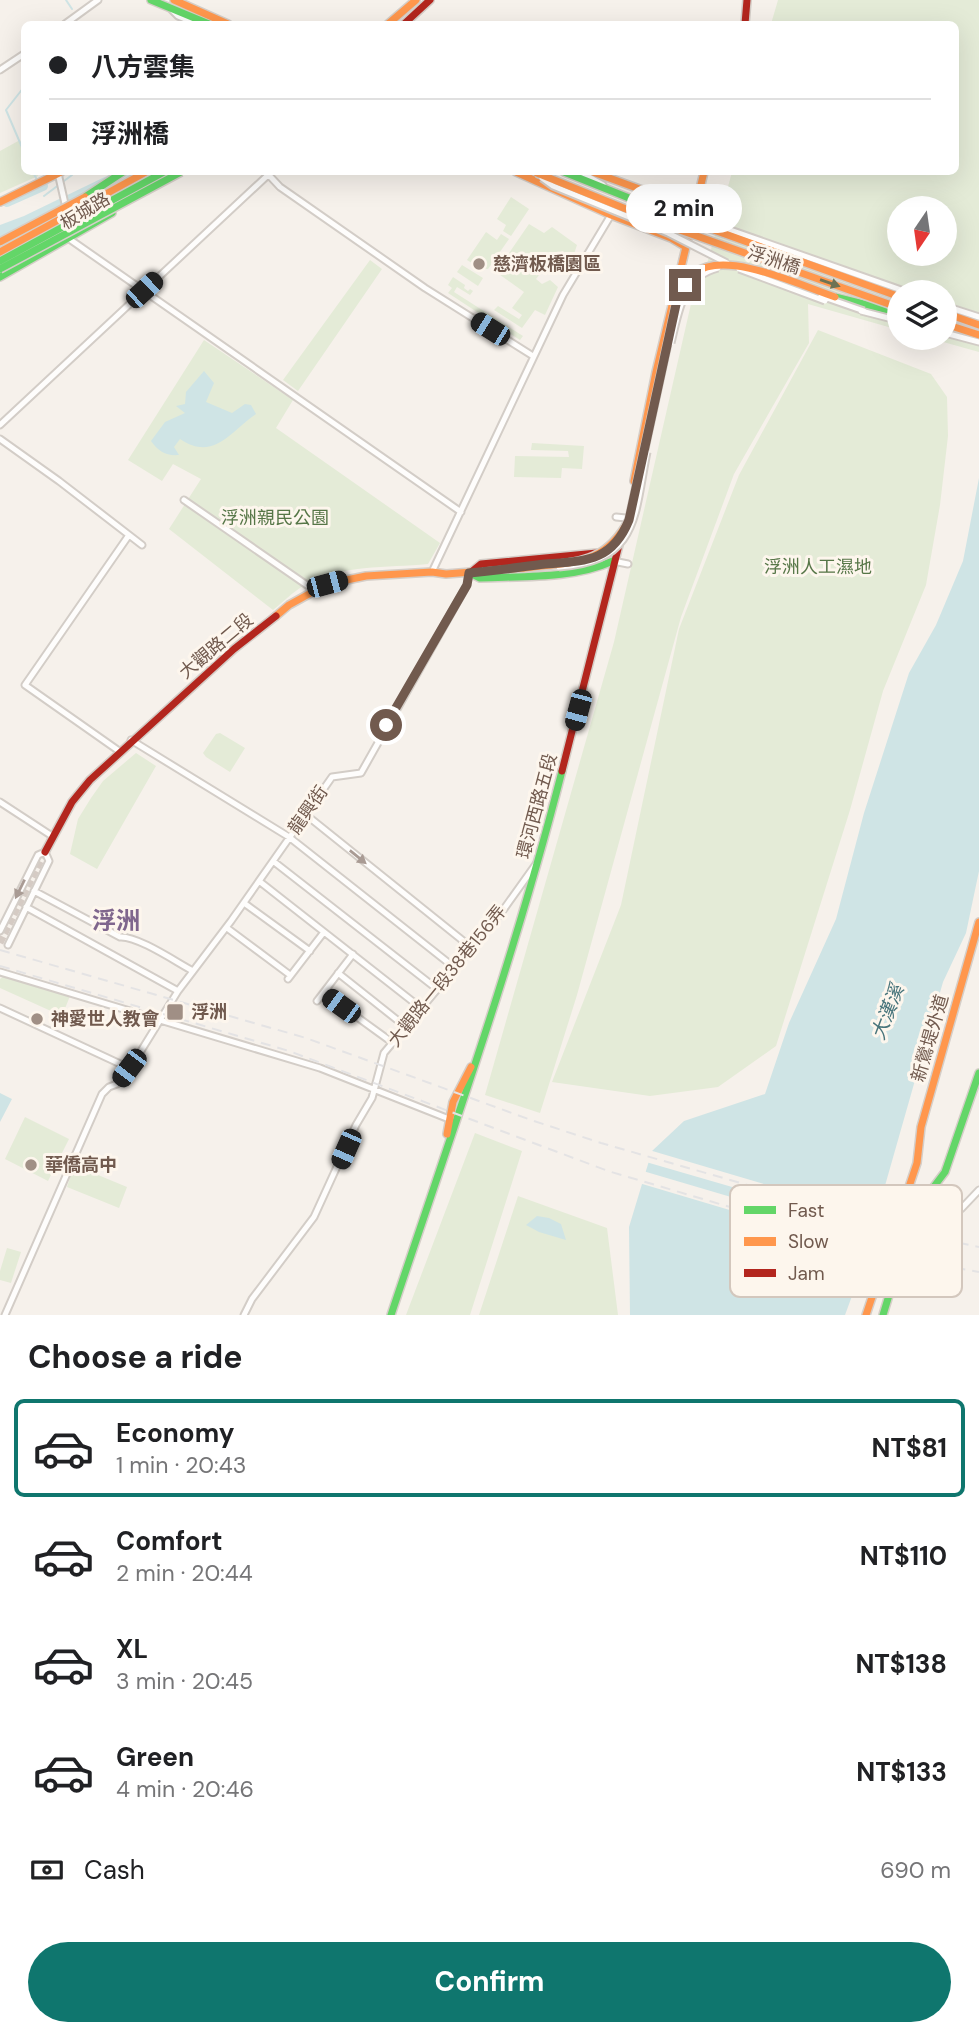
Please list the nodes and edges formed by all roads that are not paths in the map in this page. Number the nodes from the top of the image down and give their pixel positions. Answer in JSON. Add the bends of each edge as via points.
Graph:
{"nodes":[{"id":1,"x":98,"y":0,"type":"edge"},
{"id":2,"x":151,"y":0,"type":"edge"},
{"id":3,"x":416,"y":0,"type":"edge"},
{"id":4,"x":430,"y":0,"type":"edge"},
{"id":5,"x":747,"y":0,"type":"edge"},
{"id":6,"x":172,"y":4,"type":"edge"},
{"id":7,"x":69,"y":21,"type":"edge"},
{"id":8,"x":190,"y":21,"type":"edge"},
{"id":9,"x":203,"y":21,"type":"edge"},
{"id":10,"x":220,"y":21,"type":"edge"},
{"id":11,"x":392,"y":21,"type":"edge"},
{"id":12,"x":407,"y":21,"type":"edge"},
{"id":13,"x":745,"y":21,"type":"edge"},
{"id":14,"x":21,"y":56,"type":"edge"},
{"id":15,"x":0,"y":69,"type":"edge"},
{"id":16,"x":53,"y":175,"type":"edge"},
{"id":17,"x":59,"y":175,"type":"edge"},
{"id":18,"x":118,"y":175,"type":"edge"},
{"id":19,"x":141,"y":175,"type":"edge"},
{"id":20,"x":158,"y":175,"type":"edge"},
{"id":21,"x":177,"y":175,"type":"edge"},
{"id":22,"x":178,"y":175,"type":"edge"},
{"id":23,"x":265,"y":175,"type":"edge"},
{"id":24,"x":269,"y":175,"type":"edge"},
{"id":25,"x":523,"y":175,"type":"edge"},
{"id":26,"x":539,"y":175,"type":"edge"},
{"id":27,"x":542,"y":175,"type":"edge"},
{"id":28,"x":572,"y":175,"type":"edge"},
{"id":29,"x":585,"y":175,"type":"edge"},
{"id":30,"x":606,"y":175,"type":"edge"},
{"id":31,"x":610,"y":175,"type":"edge"},
{"id":32,"x":703,"y":175,"type":"edge"},
{"id":33,"x":614,"y":177,"type":"junction"},
{"id":34,"x":614,"y":192,"type":"junction"},
{"id":35,"x":0,"y":202,"type":"edge"},
{"id":36,"x":694,"y":209,"type":"junction"},
{"id":37,"x":664,"y":212,"type":"junction"},
{"id":38,"x":611,"y":215,"type":"junction"},
{"id":39,"x":68,"y":240,"type":"junction"},
{"id":40,"x":0,"y":242,"type":"edge"},
{"id":41,"x":686,"y":247,"type":"junction"},
{"id":42,"x":0,"y":252,"type":"edge"},
{"id":43,"x":0,"y":261,"type":"edge"},
{"id":44,"x":0,"y":269,"type":"edge"},
{"id":45,"x":0,"y":276,"type":"edge"},
{"id":46,"x":887,"y":285,"type":"edge"},
{"id":47,"x":144,"y":290,"type":"junction"},
{"id":48,"x":887,"y":292,"type":"edge"},
{"id":49,"x":887,"y":302,"type":"edge"},
{"id":50,"x":957,"y":310,"type":"edge"},
{"id":51,"x":864,"y":311,"type":"junction"},
{"id":52,"x":887,"y":312,"type":"edge"},
{"id":53,"x":887,"y":317,"type":"edge"},
{"id":54,"x":957,"y":317,"type":"edge"},
{"id":55,"x":979,"y":317,"type":"edge"},
{"id":56,"x":979,"y":325,"type":"edge"},
{"id":57,"x":957,"y":328,"type":"edge"},
{"id":58,"x":979,"y":335,"type":"edge"},
{"id":59,"x":957,"y":336,"type":"edge"},
{"id":60,"x":979,"y":342,"type":"edge"},
{"id":61,"x":533,"y":356,"type":"junction"},
{"id":62,"x":0,"y":425,"type":"edge"},
{"id":63,"x":0,"y":439,"type":"edge"},
{"id":64,"x":184,"y":500,"type":"dead end"},
{"id":65,"x":461,"y":512,"type":"junction"},
{"id":66,"x":616,"y":516,"type":"dead end"},
{"id":67,"x":626,"y":518,"type":"junction"},
{"id":68,"x":622,"y":531,"type":"junction"},
{"id":69,"x":129,"y":535,"type":"junction"},
{"id":70,"x":142,"y":545,"type":"dead end"},
{"id":71,"x":594,"y":554,"type":"junction"},
{"id":72,"x":614,"y":561,"type":"junction"},
{"id":73,"x":628,"y":564,"type":"dead end"},
{"id":74,"x":524,"y":568,"type":"junction"},
{"id":75,"x":432,"y":572,"type":"junction"},
{"id":76,"x":469,"y":573,"type":"junction"},
{"id":77,"x":314,"y":590,"type":"junction"},
{"id":78,"x":131,"y":740,"type":"junction"},
{"id":79,"x":119,"y":751,"type":"junction"},
{"id":80,"x":0,"y":802,"type":"edge"},
{"id":81,"x":305,"y":814,"type":"junction"},
{"id":82,"x":52,"y":836,"type":"junction"},
{"id":83,"x":289,"y":837,"type":"junction"},
{"id":84,"x":45,"y":852,"type":"junction"},
{"id":85,"x":273,"y":861,"type":"junction"},
{"id":86,"x":539,"y":861,"type":"junction"},
{"id":87,"x":259,"y":881,"type":"junction"},
{"id":88,"x":34,"y":891,"type":"junction"},
{"id":89,"x":244,"y":903,"type":"junction"},
{"id":90,"x":26,"y":907,"type":"junction"},
{"id":91,"x":979,"y":922,"type":"edge"},
{"id":92,"x":227,"y":928,"type":"junction"},
{"id":93,"x":0,"y":931,"type":"edge"},
{"id":94,"x":324,"y":932,"type":"junction"},
{"id":95,"x":8,"y":944,"type":"dead end"},
{"id":96,"x":472,"y":948,"type":"junction"},
{"id":97,"x":310,"y":951,"type":"junction"},
{"id":98,"x":353,"y":954,"type":"junction"},
{"id":99,"x":455,"y":968,"type":"junction"},
{"id":100,"x":193,"y":971,"type":"junction"},
{"id":101,"x":0,"y":972,"type":"edge"},
{"id":102,"x":338,"y":973,"type":"junction"},
{"id":103,"x":437,"y":989,"type":"junction"},
{"id":104,"x":178,"y":991,"type":"junction"},
{"id":105,"x":324,"y":993,"type":"junction"},
{"id":106,"x":317,"y":1001,"type":"dead end"},
{"id":107,"x":0,"y":1008,"type":"edge"},
{"id":108,"x":421,"y":1008,"type":"junction"},
{"id":109,"x":161,"y":1019,"type":"junction"},
{"id":110,"x":405,"y":1027,"type":"junction"},
{"id":111,"x":393,"y":1043,"type":"junction"},
{"id":112,"x":478,"y":1054,"type":"junction"},
{"id":113,"x":129,"y":1068,"type":"junction"},
{"id":114,"x":979,"y":1073,"type":"edge"},
{"id":115,"x":374,"y":1089,"type":"junction"},
{"id":116,"x":449,"y":1119,"type":"junction"},
{"id":117,"x":442,"y":1162,"type":"junction"},
{"id":118,"x":910,"y":1185,"type":"edge"},
{"id":119,"x":935,"y":1185,"type":"edge"},
{"id":120,"x":979,"y":1190,"type":"edge"},
{"id":121,"x":962,"y":1208,"type":"edge"},
{"id":122,"x":872,"y":1297,"type":"edge"},
{"id":123,"x":888,"y":1297,"type":"edge"},
{"id":124,"x":5,"y":1315,"type":"edge"},
{"id":125,"x":244,"y":1315,"type":"edge"},
{"id":126,"x":391,"y":1315,"type":"edge"},
{"id":127,"x":866,"y":1315,"type":"edge"},
{"id":128,"x":883,"y":1315,"type":"edge"}],
"edges":[{"from":1,"to":7,"type":"street"},
{"from":2,"to":6,"type":"main road"},
{"from":3,"to":11,"type":"main road"},
{"from":4,"to":12,"type":"main road"},
{"from":5,"to":13,"type":"main road"},
{"from":6,"to":8,"type":"street","via":[[178,16]]},
{"from":6,"to":9,"type":"main road"},
{"from":6,"to":10,"type":"main road"},
{"from":14,"to":15,"type":"street"},
{"from":16,"to":35,"type":"main road"},
{"from":17,"to":39,"type":"street","via":[[69,218]]},
{"from":18,"to":40,"type":"main road","bridge":true},
{"from":19,"to":42,"type":"main road","bridge":true},
{"from":20,"to":43,"type":"main road","bridge":true},
{"from":21,"to":44,"type":"main road","bridge":true},
{"from":22,"to":39,"type":"main road","name":"板城路"},
{"from":23,"to":47,"type":"street"},
{"from":24,"to":61,"type":"street","via":[[425,288]]},
{"from":25,"to":38,"type":"main road"},
{"from":26,"to":51,"type":"street","bridge":true,"via":[[553,186],[668,233],[748,273]]},
{"from":27,"to":49,"type":"main road","name":"浮洲橋","one_way":true,"bridge":true,"via":[[663,224]]},
{"from":28,"to":34,"type":"main road","name":"浮洲橋"},
{"from":29,"to":34,"type":"street"},
{"from":30,"to":33,"type":"main road"},
{"from":31,"to":33,"type":"main road"},
{"from":32,"to":36,"type":"main road","name":"環河西路五段"},
{"from":33,"to":36,"type":"main road"},
{"from":34,"to":37,"type":"main road","name":"浮洲橋"},
{"from":36,"to":41,"type":"main road","name":"環河西路五段"},
{"from":37,"to":46,"type":"street","bridge":true,"via":[[676,211]]},
{"from":37,"to":48,"type":"main road","name":"浮洲橋","bridge":true},
{"from":38,"to":41,"type":"main road"},
{"from":38,"to":61,"type":"street"},
{"from":39,"to":45,"type":"main road","name":"板城路"},
{"from":39,"to":47,"type":"street"},
{"from":41,"to":67,"type":"main road","name":"環河西路五段"},
{"from":47,"to":62,"type":"street"},
{"from":47,"to":65,"type":"street"},
{"from":50,"to":55,"type":"street"},
{"from":51,"to":53,"type":"street","bridge":true},
{"from":51,"to":74,"type":"street","bridge":true,"via":[[734,267],[716,268],[699,276],[681,303],[634,514],[624,540],[594,562]]},
{"from":52,"to":74,"type":"main road","name":"浮洲橋","bridge":true,"via":[[735,264],[700,271],[677,300],[624,533],[590,560]]},
{"from":54,"to":56,"type":"main road"},
{"from":57,"to":58,"type":"main road"},
{"from":59,"to":60,"type":"street"},
{"from":61,"to":65,"type":"street"},
{"from":63,"to":69,"type":"street"},
{"from":64,"to":77,"type":"street"},
{"from":65,"to":75,"type":"street"},
{"from":66,"to":67,"type":"street"},
{"from":67,"to":68,"type":"main road","name":"環河西路五段"},
{"from":68,"to":71,"type":"main road"},
{"from":68,"to":72,"type":"main road","name":"環河西路五段"},
{"from":69,"to":70,"type":"street"},
{"from":69,"to":79,"type":"street","via":[[25,685]]},
{"from":71,"to":72,"type":"main road"},
{"from":71,"to":76,"type":"main road","via":[[481,564]]},
{"from":72,"to":73,"type":"street"},
{"from":72,"to":76,"type":"main road","via":[[603,567],[554,573],[480,578]]},
{"from":72,"to":86,"type":"main road","name":"環河西路五段"},
{"from":74,"to":76,"type":"main road","name":"浮洲橋"},
{"from":75,"to":76,"type":"main road","name":"大觀路二段"},
{"from":75,"to":77,"type":"main road","name":"大觀路二段","via":[[366,576]]},
{"from":76,"to":81,"type":"street","name":"龍興街","via":[[467,585],[360,773],[331,777]]},
{"from":77,"to":78,"type":"main road","name":"大觀路二段","via":[[234,649]]},
{"from":78,"to":79,"type":"main road","name":"大觀路二段"},
{"from":78,"to":83,"type":"street"},
{"from":79,"to":82,"type":"main road","name":"大觀路二段","via":[[77,793]]},
{"from":80,"to":82,"type":"street"},
{"from":81,"to":83,"type":"street","name":"龍興街"},
{"from":81,"to":96,"type":"street","one_way":true},
{"from":82,"to":84,"type":"main road","name":"大觀路二段"},
{"from":83,"to":85,"type":"street","name":"龍興街"},
{"from":83,"to":99,"type":"street"},
{"from":84,"to":88,"type":"street","name":"大觀路二段","via":[[49,861]]},
{"from":84,"to":93,"type":"street","name":"大觀路二段","one_way":true,"via":[[38,855]]},
{"from":85,"to":87,"type":"street","name":"龍興街"},
{"from":85,"to":103,"type":"street"},
{"from":86,"to":96,"type":"street","name":"大觀路一段38巷156弄"},
{"from":86,"to":112,"type":"main road","name":"環河西路五段"},
{"from":87,"to":89,"type":"street","name":"龍興街"},
{"from":87,"to":94,"type":"street"},
{"from":88,"to":90,"type":"street","name":"大觀路二段"},
{"from":88,"to":100,"type":"street"},
{"from":89,"to":92,"type":"street","name":"龍興街"},
{"from":89,"to":97,"type":"street"},
{"from":90,"to":95,"type":"street","name":"大觀路二段"},
{"from":90,"to":104,"type":"street"},
{"from":91,"to":118,"type":"main road","name":"新鶯堤外道","via":[[921,1127]]},
{"from":92,"to":97,"type":"street","via":[[289,977]]},
{"from":92,"to":100,"type":"street","name":"龍興街"},
{"from":94,"to":97,"type":"street"},
{"from":94,"to":98,"type":"street"},
{"from":96,"to":99,"type":"street","name":"大觀路一段38巷156弄"},
{"from":98,"to":102,"type":"street"},
{"from":98,"to":108,"type":"street"},
{"from":99,"to":103,"type":"street","name":"大觀路一段38巷156弄"},
{"from":100,"to":104,"type":"street","name":"龍興街"},
{"from":101,"to":109,"type":"street"},
{"from":102,"to":105,"type":"street"},
{"from":102,"to":110,"type":"street"},
{"from":103,"to":108,"type":"street","name":"大觀路一段38巷156弄"},
{"from":104,"to":109,"type":"street","name":"龍興街"},
{"from":105,"to":106,"type":"street"},
{"from":105,"to":111,"type":"street"},
{"from":107,"to":113,"type":"street"},
{"from":108,"to":110,"type":"street","name":"大觀路一段38巷156弄"},
{"from":109,"to":113,"type":"street","name":"龍興街"},
{"from":109,"to":115,"type":"street"},
{"from":110,"to":111,"type":"street","name":"大觀路一段38巷156弄"},
{"from":111,"to":115,"type":"street","name":"大觀路一段38巷156弄","via":[[384,1054]]},
{"from":112,"to":116,"type":"main road","via":[[457,1092]]},
{"from":112,"to":117,"type":"main road","name":"環河西路五段"},
{"from":113,"to":124,"type":"street","name":"龍興街","via":[[102,1094]]},
{"from":114,"to":119,"type":"main road","via":[[951,1157]]},
{"from":115,"to":116,"type":"street"},
{"from":115,"to":125,"type":"street","name":"大觀路一段38巷156弄","via":[[314,1217]]},
{"from":116,"to":117,"type":"main road"},
{"from":117,"to":126,"type":"main road","name":"環河西路五段"},
{"from":120,"to":121,"type":"street"},
{"from":122,"to":127,"type":"main road","name":"新鶯堤外道"},
{"from":123,"to":128,"type":"main road"}]}
